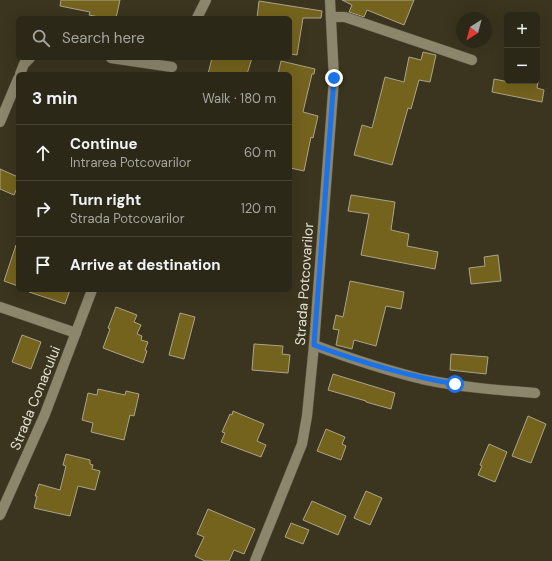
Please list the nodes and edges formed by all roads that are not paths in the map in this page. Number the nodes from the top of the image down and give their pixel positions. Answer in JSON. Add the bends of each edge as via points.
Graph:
{"nodes":[{"id":1,"x":206,"y":0,"type":"edge"},
{"id":2,"x":330,"y":0,"type":"edge"},
{"id":3,"x":197,"y":16,"type":"edge"},
{"id":4,"x":332,"y":17,"type":"junction"},
{"id":5,"x":28,"y":60,"type":"edge"},
{"id":6,"x":126,"y":60,"type":"edge"},
{"id":7,"x":472,"y":60,"type":"dead end"},
{"id":8,"x":172,"y":66,"type":"edge"},
{"id":9,"x":21,"y":72,"type":"edge"},
{"id":10,"x":16,"y":85,"type":"edge"},
{"id":11,"x":0,"y":122,"type":"edge"},
{"id":12,"x":91,"y":292,"type":"edge"},
{"id":13,"x":0,"y":307,"type":"edge"},
{"id":14,"x":76,"y":333,"type":"junction"},
{"id":15,"x":314,"y":345,"type":"junction"},
{"id":16,"x":535,"y":393,"type":"dead end"},
{"id":17,"x":0,"y":515,"type":"edge"},
{"id":18,"x":254,"y":561,"type":"edge"}],
"edges":[{"from":1,"to":3,"type":"street"},
{"from":2,"to":4,"type":"street","name":"Strada Potcovarilor"},
{"from":4,"to":7,"type":"street","via":[[345,17]]},
{"from":4,"to":15,"type":"street","name":"Strada Potcovarilor","via":[[334,78]]},
{"from":5,"to":9,"type":"street"},
{"from":6,"to":8,"type":"street"},
{"from":10,"to":11,"type":"street"},
{"from":12,"to":14,"type":"street","name":"Strada Conacului"},
{"from":13,"to":14,"type":"street"},
{"from":14,"to":17,"type":"street","name":"Strada Conacului","via":[[46,414]]},
{"from":15,"to":16,"type":"street","via":[[422,378],[494,390]]},
{"from":15,"to":18,"type":"street","name":"Strada Potcovarilor","via":[[302,444]]}]}
